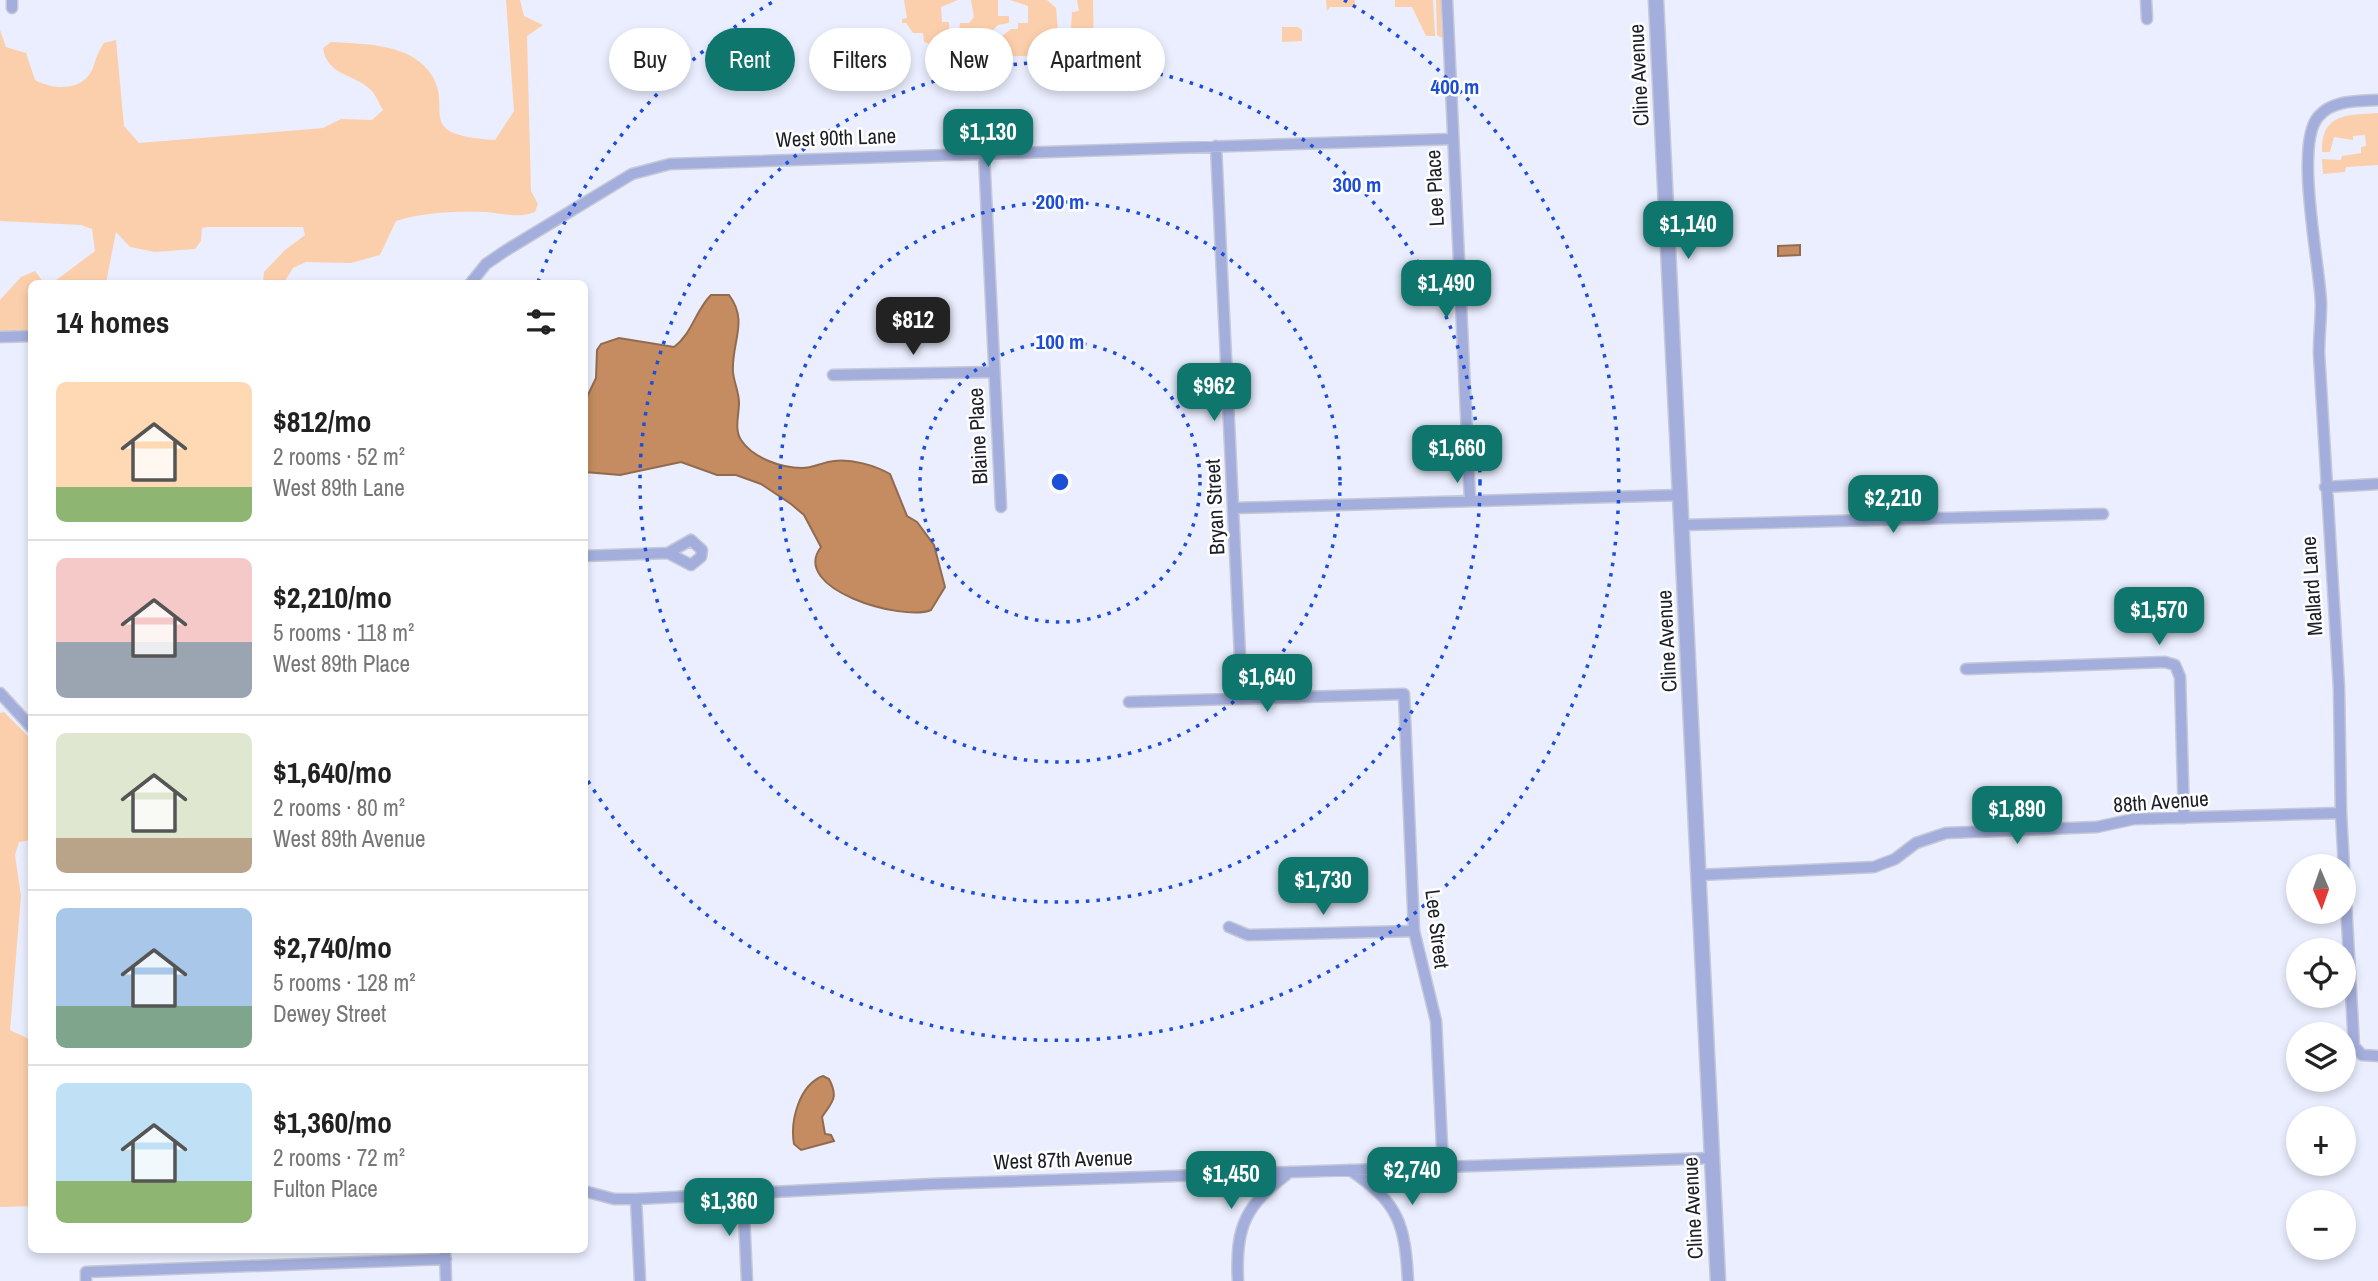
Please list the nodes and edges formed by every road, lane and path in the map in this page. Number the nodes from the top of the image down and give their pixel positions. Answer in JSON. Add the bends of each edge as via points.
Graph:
{"nodes":[{"id":1,"x":1447,"y":0,"type":"edge"},
{"id":2,"x":1656,"y":0,"type":"edge"},
{"id":3,"x":2146,"y":0,"type":"edge"},
{"id":4,"x":2147,"y":19,"type":"dead end"},
{"id":5,"x":2378,"y":100,"type":"edge"},
{"id":6,"x":1451,"y":139,"type":"junction"},
{"id":7,"x":1216,"y":146,"type":"junction"},
{"id":8,"x":984,"y":154,"type":"junction"},
{"id":9,"x":473,"y":280,"type":"edge"},
{"id":10,"x":28,"y":336,"type":"edge"},
{"id":11,"x":0,"y":337,"type":"edge"},
{"id":12,"x":994,"y":372,"type":"junction"},
{"id":13,"x":833,"y":375,"type":"dead end"},
{"id":14,"x":2378,"y":484,"type":"edge"},
{"id":15,"x":2325,"y":487,"type":"junction"},
{"id":16,"x":1681,"y":495,"type":"junction"},
{"id":17,"x":1470,"y":500,"type":"junction"},
{"id":18,"x":1001,"y":507,"type":"dead end"},
{"id":19,"x":1234,"y":508,"type":"junction"},
{"id":20,"x":2103,"y":514,"type":"dead end"},
{"id":21,"x":1683,"y":525,"type":"junction"},
{"id":22,"x":668,"y":553,"type":"dead end"},
{"id":23,"x":588,"y":556,"type":"edge"},
{"id":24,"x":1966,"y":669,"type":"dead end"},
{"id":25,"x":0,"y":693,"type":"edge"},
{"id":26,"x":1242,"y":699,"type":"junction"},
{"id":27,"x":1129,"y":702,"type":"dead end"},
{"id":28,"x":28,"y":724,"type":"edge"},
{"id":29,"x":2341,"y":813,"type":"junction"},
{"id":30,"x":2184,"y":818,"type":"junction"},
{"id":31,"x":1699,"y":875,"type":"junction"},
{"id":32,"x":1229,"y":926,"type":"dead end"},
{"id":33,"x":1414,"y":931,"type":"junction"},
{"id":34,"x":2378,"y":1056,"type":"edge"},
{"id":35,"x":1712,"y":1158,"type":"junction"},
{"id":36,"x":1443,"y":1167,"type":"junction"},
{"id":37,"x":1350,"y":1170,"type":"junction"},
{"id":38,"x":1290,"y":1172,"type":"junction"},
{"id":39,"x":588,"y":1192,"type":"edge"},
{"id":40,"x":743,"y":1193,"type":"junction"},
{"id":41,"x":636,"y":1199,"type":"junction"},
{"id":42,"x":319,"y":1253,"type":"edge"},
{"id":43,"x":446,"y":1254,"type":"edge"},
{"id":44,"x":320,"y":1263,"type":"junction"},
{"id":45,"x":86,"y":1276,"type":"edge"},
{"id":46,"x":446,"y":1281,"type":"edge"},
{"id":47,"x":640,"y":1281,"type":"edge"},
{"id":48,"x":747,"y":1281,"type":"edge"},
{"id":49,"x":1238,"y":1281,"type":"edge"},
{"id":50,"x":1408,"y":1281,"type":"edge"},
{"id":51,"x":1718,"y":1281,"type":"edge"}],
"edges":[{"from":1,"to":6,"type":"street","name":"Lee Place"},
{"from":2,"to":16,"type":"street","name":"Cline Avenue"},
{"from":3,"to":4,"type":"street"},
{"from":5,"to":15,"type":"street","name":"Mallard Lane","via":[[2339,103],[2317,118],[2310,131],[2312,234],[2321,304]]},
{"from":6,"to":7,"type":"street","name":"West 90th Lane"},
{"from":6,"to":17,"type":"street","name":"Lee Place"},
{"from":7,"to":8,"type":"street","name":"West 90th Lane"},
{"from":7,"to":19,"type":"street","name":"Bryan Street"},
{"from":8,"to":9,"type":"street","name":"West 90th Lane","via":[[656,166],[632,174],[533,234],[486,264]]},
{"from":8,"to":12,"type":"street","name":"Blaine Place"},
{"from":10,"to":11,"type":"street"},
{"from":12,"to":13,"type":"street"},
{"from":12,"to":18,"type":"street","name":"Blaine Place"},
{"from":14,"to":15,"type":"street"},
{"from":15,"to":29,"type":"street","name":"Mallard Lane","via":[[2339,688]]},
{"from":16,"to":17,"type":"street"},
{"from":16,"to":21,"type":"street","name":"Cline Avenue"},
{"from":17,"to":19,"type":"street"},
{"from":19,"to":26,"type":"street","name":"Bryan Street"},
{"from":20,"to":21,"type":"street"},
{"from":21,"to":31,"type":"street","name":"Cline Avenue"},
{"from":22,"to":23,"type":"street"},
{"from":24,"to":30,"type":"street","via":[[2175,665],[2180,677]]},
{"from":25,"to":28,"type":"street"},
{"from":26,"to":27,"type":"street"},
{"from":26,"to":33,"type":"street","name":"Lee Street","via":[[1404,694]]},
{"from":29,"to":30,"type":"street","name":"88th Avenue"},
{"from":29,"to":34,"type":"street","name":"Mallard Lane","via":[[2354,1046],[2359,1053]]},
{"from":30,"to":31,"type":"street","name":"88th Avenue","via":[[2134,819],[2097,827],[1946,833],[1916,843],[1895,859],[1856,870]]},
{"from":31,"to":35,"type":"street","name":"Cline Avenue"},
{"from":32,"to":33,"type":"street","via":[[1248,935]]},
{"from":33,"to":36,"type":"street","name":"Lee Street","via":[[1436,1021]]},
{"from":35,"to":36,"type":"street","name":"West 87th Avenue"},
{"from":35,"to":51,"type":"street","name":"Cline Avenue"},
{"from":36,"to":37,"type":"street","name":"West 87th Avenue"},
{"from":37,"to":38,"type":"street","name":"West 87th Avenue"},
{"from":37,"to":50,"type":"street","via":[[1375,1187],[1397,1212],[1406,1238]]},
{"from":38,"to":40,"type":"street","name":"West 87th Avenue"},
{"from":38,"to":49,"type":"street","via":[[1248,1210],[1238,1243]]},
{"from":39,"to":41,"type":"street","name":"West 87th Avenue"},
{"from":40,"to":41,"type":"street","name":"West 87th Avenue"},
{"from":40,"to":48,"type":"street"},
{"from":41,"to":47,"type":"street"},
{"from":42,"to":44,"type":"street"},
{"from":43,"to":44,"type":"street"},
{"from":43,"to":46,"type":"street"},
{"from":44,"to":45,"type":"street"}]}
